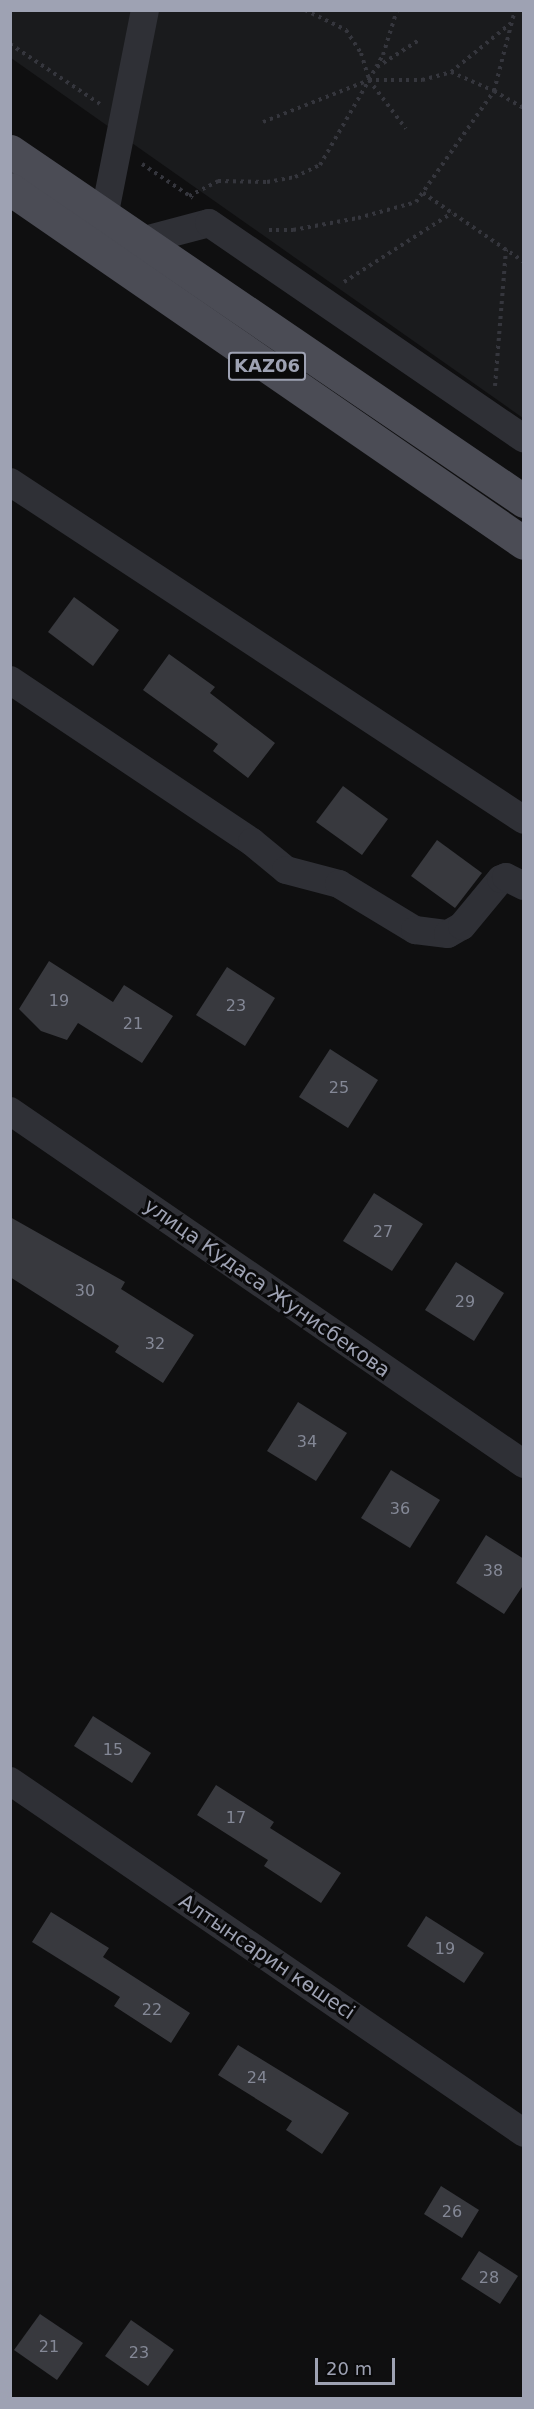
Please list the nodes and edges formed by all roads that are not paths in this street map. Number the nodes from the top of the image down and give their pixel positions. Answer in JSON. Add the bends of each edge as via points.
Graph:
{"nodes":[{"id":1,"x":145,"y":10,"type":"edge"},
{"id":2,"x":10,"y":151,"type":"edge"},
{"id":3,"x":10,"y":189,"type":"edge"},
{"id":4,"x":104,"y":217,"type":"junction"},
{"id":5,"x":141,"y":241,"type":"junction"},
{"id":6,"x":524,"y":439,"type":"edge"},
{"id":7,"x":10,"y":482,"type":"edge"},
{"id":8,"x":524,"y":501,"type":"edge"},
{"id":9,"x":524,"y":543,"type":"edge"},
{"id":10,"x":10,"y":680,"type":"edge"},
{"id":11,"x":524,"y":820,"type":"edge"},
{"id":12,"x":524,"y":886,"type":"edge"},
{"id":13,"x":10,"y":1111,"type":"edge"},
{"id":14,"x":524,"y":1464,"type":"edge"},
{"id":15,"x":10,"y":1781,"type":"edge"},
{"id":16,"x":524,"y":2133,"type":"edge"}],
"edges":[{"from":1,"to":4,"type":"street"},
{"from":2,"to":4,"type":"main road","number":"KАZ06"},
{"from":3,"to":9,"type":"main road","number":"KАZ06"},
{"from":4,"to":5,"type":"main road","number":"KАZ06"},
{"from":5,"to":6,"type":"street","via":[[210,223]]},
{"from":5,"to":8,"type":"main road","number":"KАZ06"},
{"from":7,"to":11,"type":"street"},
{"from":10,"to":12,"type":"street","via":[[252,842],[286,870],[339,884],[415,930],[448,934],[462,926],[501,879],[506,877]]},
{"from":13,"to":14,"type":"street","name":"улица Кудаса Жунисбекова"},
{"from":15,"to":16,"type":"street","name":"Алтынсарин көшесі"}]}
